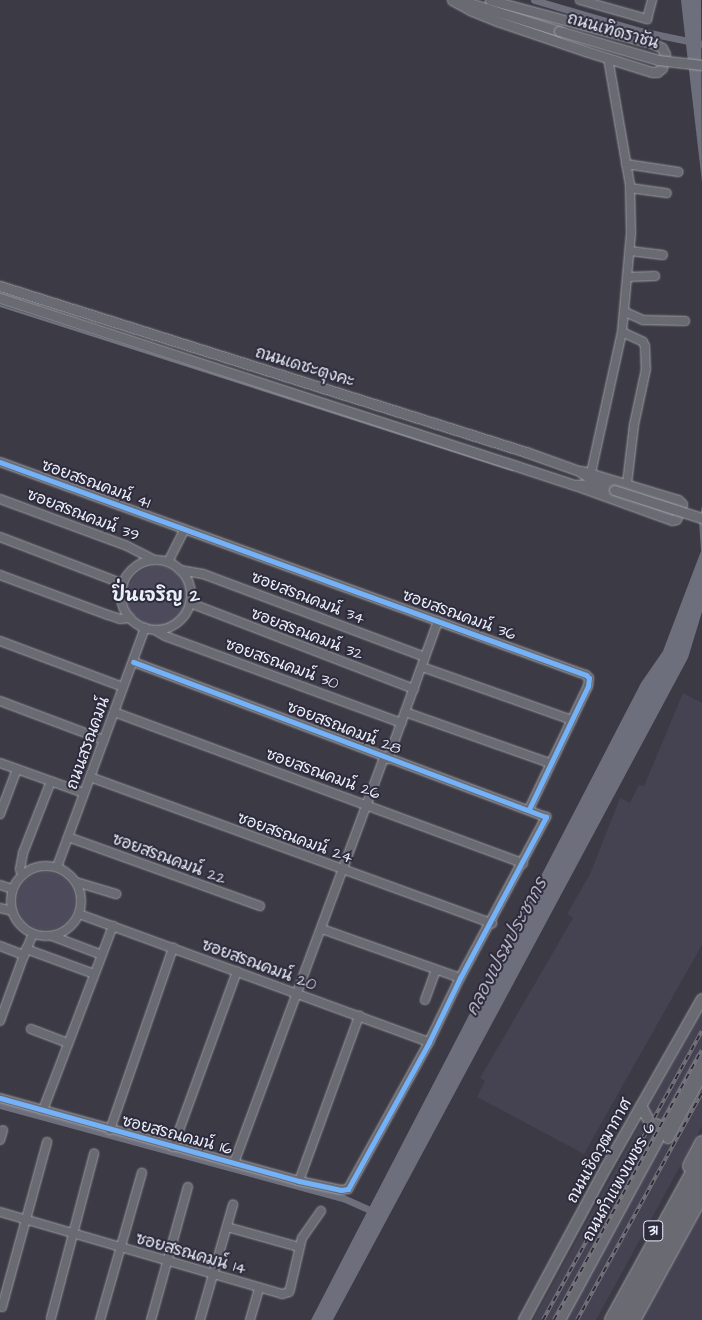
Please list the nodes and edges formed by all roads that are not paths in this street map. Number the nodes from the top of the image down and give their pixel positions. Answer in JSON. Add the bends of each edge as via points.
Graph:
{"nodes":[{"id":1,"x":452,"y":0,"type":"edge"},
{"id":2,"x":460,"y":0,"type":"edge"},
{"id":3,"x":490,"y":0,"type":"edge"},
{"id":4,"x":580,"y":0,"type":"edge"},
{"id":5,"x":652,"y":0,"type":"edge"},
{"id":6,"x":609,"y":63,"type":"dead end"},
{"id":7,"x":702,"y":65,"type":"edge"},
{"id":8,"x":626,"y":164,"type":"junction"},
{"id":9,"x":678,"y":172,"type":"dead end"},
{"id":10,"x":630,"y":188,"type":"junction"},
{"id":11,"x":667,"y":193,"type":"dead end"},
{"id":12,"x":630,"y":251,"type":"junction"},
{"id":13,"x":663,"y":255,"type":"dead end"},
{"id":14,"x":655,"y":276,"type":"dead end"},
{"id":15,"x":628,"y":277,"type":"junction"},
{"id":16,"x":0,"y":286,"type":"edge"},
{"id":17,"x":0,"y":298,"type":"edge"},
{"id":18,"x":625,"y":312,"type":"junction"},
{"id":19,"x":685,"y":321,"type":"dead end"},
{"id":20,"x":622,"y":332,"type":"junction"},
{"id":21,"x":172,"y":341,"type":"junction"},
{"id":22,"x":168,"y":352,"type":"junction"},
{"id":23,"x":0,"y":462,"type":"edge"},
{"id":24,"x":580,"y":471,"type":"junction"},
{"id":25,"x":591,"y":473,"type":"junction"},
{"id":26,"x":598,"y":484,"type":"junction"},
{"id":27,"x":627,"y":484,"type":"junction"},
{"id":28,"x":575,"y":485,"type":"junction"},
{"id":29,"x":0,"y":499,"type":"edge"},
{"id":30,"x":702,"y":518,"type":"edge"},
{"id":31,"x":184,"y":530,"type":"junction"},
{"id":32,"x":0,"y":537,"type":"edge"},
{"id":33,"x":154,"y":560,"type":"junction"},
{"id":34,"x":168,"y":562,"type":"junction"},
{"id":35,"x":180,"y":570,"type":"junction"},
{"id":36,"x":0,"y":575,"type":"edge"},
{"id":37,"x":123,"y":584,"type":"junction"},
{"id":38,"x":190,"y":603,"type":"junction"},
{"id":39,"x":130,"y":618,"type":"junction"},
{"id":40,"x":438,"y":621,"type":"junction"},
{"id":41,"x":145,"y":628,"type":"junction"},
{"id":42,"x":155,"y":630,"type":"junction"},
{"id":43,"x":0,"y":640,"type":"edge"},
{"id":44,"x":425,"y":657,"type":"junction"},
{"id":45,"x":132,"y":662,"type":"junction"},
{"id":46,"x":422,"y":667,"type":"junction"},
{"id":47,"x":123,"y":687,"type":"junction"},
{"id":48,"x":414,"y":689,"type":"junction"},
{"id":49,"x":0,"y":701,"type":"edge"},
{"id":50,"x":114,"y":712,"type":"junction"},
{"id":51,"x":405,"y":712,"type":"junction"},
{"id":52,"x":572,"y":720,"type":"junction"},
{"id":53,"x":401,"y":722,"type":"junction"},
{"id":54,"x":104,"y":740,"type":"junction"},
{"id":55,"x":386,"y":758,"type":"junction"},
{"id":56,"x":0,"y":763,"type":"edge"},
{"id":57,"x":550,"y":764,"type":"junction"},
{"id":58,"x":17,"y":769,"type":"junction"},
{"id":59,"x":90,"y":777,"type":"junction"},
{"id":60,"x":51,"y":781,"type":"junction"},
{"id":61,"x":84,"y":794,"type":"junction"},
{"id":62,"x":367,"y":805,"type":"junction"},
{"id":63,"x":529,"y":809,"type":"junction"},
{"id":64,"x":0,"y":814,"type":"edge"},
{"id":65,"x":68,"y":837,"type":"junction"},
{"id":66,"x":523,"y":863,"type":"junction"},
{"id":67,"x":57,"y":867,"type":"junction"},
{"id":68,"x":343,"y":871,"type":"junction"},
{"id":69,"x":22,"y":874,"type":"junction"},
{"id":70,"x":76,"y":882,"type":"junction"},
{"id":71,"x":0,"y":885,"type":"edge"},
{"id":72,"x":12,"y":889,"type":"junction"},
{"id":73,"x":116,"y":894,"type":"dead end"},
{"id":74,"x":260,"y":906,"type":"dead end"},
{"id":75,"x":0,"y":908,"type":"edge"},
{"id":76,"x":12,"y":911,"type":"junction"},
{"id":77,"x":79,"y":914,"type":"junction"},
{"id":78,"x":492,"y":923,"type":"junction"},
{"id":79,"x":113,"y":926,"type":"junction"},
{"id":80,"x":322,"y":930,"type":"junction"},
{"id":81,"x":34,"y":934,"type":"junction"},
{"id":82,"x":52,"y":936,"type":"junction"},
{"id":83,"x":0,"y":946,"type":"edge"},
{"id":84,"x":173,"y":948,"type":"junction"},
{"id":85,"x":25,"y":952,"type":"junction"},
{"id":86,"x":102,"y":955,"type":"junction"},
{"id":87,"x":436,"y":970,"type":"junction"},
{"id":88,"x":237,"y":971,"type":"junction"},
{"id":89,"x":94,"y":974,"type":"junction"},
{"id":90,"x":460,"y":978,"type":"junction"},
{"id":91,"x":298,"y":994,"type":"junction"},
{"id":92,"x":702,"y":999,"type":"edge"},
{"id":93,"x":425,"y":1000,"type":"dead end"},
{"id":94,"x":3,"y":1006,"type":"edge"},
{"id":95,"x":359,"y":1016,"type":"junction"},
{"id":96,"x":0,"y":1021,"type":"edge"},
{"id":97,"x":31,"y":1029,"type":"dead end"},
{"id":98,"x":429,"y":1042,"type":"junction"},
{"id":99,"x":68,"y":1043,"type":"junction"},
{"id":100,"x":702,"y":1058,"type":"edge"},
{"id":101,"x":702,"y":1075,"type":"edge"},
{"id":102,"x":0,"y":1098,"type":"edge"},
{"id":103,"x":641,"y":1106,"type":"junction"},
{"id":104,"x":43,"y":1110,"type":"junction"},
{"id":105,"x":666,"y":1128,"type":"junction"},
{"id":106,"x":3,"y":1130,"type":"dead end"},
{"id":107,"x":110,"y":1130,"type":"junction"},
{"id":108,"x":0,"y":1140,"type":"edge"},
{"id":109,"x":47,"y":1142,"type":"dead end"},
{"id":110,"x":702,"y":1142,"type":"edge"},
{"id":111,"x":172,"y":1147,"type":"junction"},
{"id":112,"x":94,"y":1154,"type":"dead end"},
{"id":113,"x":702,"y":1156,"type":"edge"},
{"id":114,"x":234,"y":1163,"type":"junction"},
{"id":115,"x":142,"y":1173,"type":"dead end"},
{"id":116,"x":702,"y":1178,"type":"edge"},
{"id":117,"x":299,"y":1180,"type":"junction"},
{"id":118,"x":188,"y":1187,"type":"dead end"},
{"id":119,"x":702,"y":1196,"type":"edge"},
{"id":120,"x":233,"y":1205,"type":"dead end"},
{"id":121,"x":321,"y":1211,"type":"dead end"},
{"id":122,"x":0,"y":1212,"type":"edge"},
{"id":123,"x":27,"y":1220,"type":"junction"},
{"id":124,"x":227,"y":1227,"type":"junction"},
{"id":125,"x":73,"y":1233,"type":"junction"},
{"id":126,"x":299,"y":1247,"type":"junction"},
{"id":127,"x":120,"y":1248,"type":"junction"},
{"id":128,"x":166,"y":1261,"type":"junction"},
{"id":129,"x":212,"y":1275,"type":"junction"},
{"id":130,"x":259,"y":1288,"type":"junction"},
{"id":131,"x":2,"y":1307,"type":"dead end"},
{"id":132,"x":51,"y":1318,"type":"dead end"},
{"id":133,"x":100,"y":1320,"type":"edge"},
{"id":134,"x":151,"y":1320,"type":"edge"},
{"id":135,"x":200,"y":1320,"type":"edge"},
{"id":136,"x":250,"y":1320,"type":"edge"},
{"id":137,"x":524,"y":1320,"type":"edge"},
{"id":138,"x":560,"y":1320,"type":"edge"},
{"id":139,"x":567,"y":1320,"type":"edge"},
{"id":140,"x":605,"y":1320,"type":"edge"},
{"id":141,"x":612,"y":1320,"type":"edge"},
{"id":142,"x":624,"y":1320,"type":"edge"},
{"id":143,"x":634,"y":1320,"type":"edge"}],
"edges":[{"from":1,"to":3,"type":"street","via":[[500,22],[585,51],[652,72],[662,68],[665,54],[654,44]]},
{"from":2,"to":7,"type":"street","name":"ถนนเทิดราชัน","bridge":true,"via":[[658,60]]},
{"from":4,"to":5,"type":"street","via":[[647,19]]},
{"from":6,"to":8,"type":"street"},
{"from":8,"to":9,"type":"street"},
{"from":8,"to":10,"type":"street"},
{"from":10,"to":11,"type":"street"},
{"from":10,"to":12,"type":"street"},
{"from":12,"to":13,"type":"street"},
{"from":12,"to":15,"type":"street"},
{"from":14,"to":15,"type":"street"},
{"from":15,"to":18,"type":"street"},
{"from":16,"to":21,"type":"street","name":"ถนนเดชะตุงคะ"},
{"from":17,"to":22,"type":"street","name":"ถนนเดชะตุงคะ"},
{"from":18,"to":19,"type":"street","via":[[643,320]]},
{"from":18,"to":20,"type":"street"},
{"from":20,"to":25,"type":"street"},
{"from":20,"to":27,"type":"street","via":[[643,342],[646,369],[634,425]]},
{"from":21,"to":22,"type":"street"},
{"from":21,"to":24,"type":"street","name":"ถนนเดชะตุงคะ"},
{"from":22,"to":28,"type":"street","name":"ถนนเดชะตุงคะ"},
{"from":23,"to":31,"type":"street","name":"ซอยสรณคมน์ 41"},
{"from":24,"to":25,"type":"street"},
{"from":24,"to":26,"type":"street","name":"ถนนเดชะตุงคะ"},
{"from":25,"to":27,"type":"street"},
{"from":26,"to":28,"type":"street","name":"ถนนเดชะตุงคะ"},
{"from":26,"to":30,"type":"street","name":"ถนนเดชะตุงคะ","bridge":true},
{"from":27,"to":28,"type":"street","via":[[681,501],[676,519]]},
{"from":29,"to":33,"type":"street","name":"ซอยสรณคมน์ 39","via":[[127,546]]},
{"from":31,"to":34,"type":"street"},
{"from":31,"to":40,"type":"street","name":"ซอยสรณคมน์ 36"},
{"from":32,"to":37,"type":"street"},
{"from":33,"to":34,"type":"street"},
{"from":33,"to":37,"type":"street","via":[[135,567]]},
{"from":34,"to":35,"type":"street"},
{"from":35,"to":38,"type":"street","via":[[190,586]]},
{"from":35,"to":44,"type":"street","name":"ซอยสรณคมน์ 34","via":[[204,574]]},
{"from":36,"to":39,"type":"street","via":[[120,619]]},
{"from":37,"to":39,"type":"street","via":[[122,602]]},
{"from":38,"to":42,"type":"street","via":[[177,623]]},
{"from":38,"to":48,"type":"street","name":"ซอยสรณคมน์ 32"},
{"from":39,"to":41,"type":"street"},
{"from":40,"to":44,"type":"street"},
{"from":40,"to":52,"type":"street","name":"ซอยสรณคมน์ 36","via":[[586,675],[588,686]]},
{"from":41,"to":42,"type":"street"},
{"from":41,"to":45,"type":"street","name":"ถนนสรณคมน์"},
{"from":42,"to":53,"type":"street","name":"ซอยสรณคมน์ 30"},
{"from":43,"to":47,"type":"street"},
{"from":44,"to":46,"type":"street"},
{"from":45,"to":47,"type":"street","name":"ถนนสรณคมน์"},
{"from":45,"to":55,"type":"street","name":"ซอยสรณคมน์ 28"},
{"from":46,"to":48,"type":"street"},
{"from":46,"to":52,"type":"street"},
{"from":47,"to":50,"type":"street","name":"ถนนสรณคมน์"},
{"from":48,"to":51,"type":"street"},
{"from":49,"to":54,"type":"street"},
{"from":50,"to":54,"type":"street","name":"ถนนสรณคมน์"},
{"from":50,"to":62,"type":"street","name":"ซอยสรณคมน์ 26"},
{"from":51,"to":53,"type":"street"},
{"from":51,"to":57,"type":"street"},
{"from":52,"to":57,"type":"street","name":"ซอยสรณคมน์ 36"},
{"from":53,"to":55,"type":"street"},
{"from":54,"to":59,"type":"street","name":"ถนนสรณคมน์"},
{"from":55,"to":62,"type":"street"},
{"from":55,"to":63,"type":"street","name":"ซอยสรณคมน์ 28"},
{"from":56,"to":58,"type":"street"},
{"from":57,"to":63,"type":"street","name":"ซอยสรณคมน์ 36"},
{"from":58,"to":60,"type":"street"},
{"from":58,"to":64,"type":"street"},
{"from":59,"to":61,"type":"street","name":"ถนนสรณคมน์"},
{"from":59,"to":68,"type":"street","name":"ซอยสรณคมน์ 24"},
{"from":60,"to":61,"type":"street"},
{"from":60,"to":69,"type":"street","via":[[23,853]]},
{"from":61,"to":65,"type":"street","name":"ถนนสรณคมน์"},
{"from":62,"to":66,"type":"street","name":"ซอยสรณคมน์ 26"},
{"from":62,"to":68,"type":"street"},
{"from":63,"to":66,"type":"street","name":"ซอยสรณคมน์ 28","via":[[546,817]]},
{"from":65,"to":67,"type":"street","name":"ถนนสรณคมน์"},
{"from":65,"to":74,"type":"street","name":"ซอยสรณคมน์ 22"},
{"from":66,"to":78,"type":"street"},
{"from":67,"to":69,"type":"street","via":[[39,866]]},
{"from":67,"to":70,"type":"street"},
{"from":68,"to":78,"type":"street","name":"ซอยสรณคมน์ 24"},
{"from":68,"to":80,"type":"street"},
{"from":69,"to":72,"type":"street"},
{"from":70,"to":73,"type":"street"},
{"from":70,"to":77,"type":"street","via":[[81,892]]},
{"from":71,"to":72,"type":"street"},
{"from":72,"to":76,"type":"street"},
{"from":75,"to":76,"type":"street"},
{"from":76,"to":81,"type":"street","via":[[16,921]]},
{"from":77,"to":79,"type":"street","name":"ซอยสรณคมน์ 20"},
{"from":77,"to":82,"type":"street","via":[[68,928]]},
{"from":78,"to":90,"type":"street"},
{"from":79,"to":84,"type":"street","name":"ซอยสรณคมน์ 20"},
{"from":79,"to":86,"type":"street"},
{"from":80,"to":87,"type":"street"},
{"from":80,"to":91,"type":"street"},
{"from":81,"to":82,"type":"street"},
{"from":81,"to":85,"type":"street"},
{"from":82,"to":86,"type":"street"},
{"from":83,"to":85,"type":"street"},
{"from":84,"to":88,"type":"street","name":"ซอยสรณคมน์ 20"},
{"from":84,"to":107,"type":"street"},
{"from":85,"to":89,"type":"street"},
{"from":85,"to":94,"type":"street"},
{"from":86,"to":89,"type":"street"},
{"from":87,"to":90,"type":"street"},
{"from":87,"to":93,"type":"street"},
{"from":88,"to":91,"type":"street","name":"ซอยสรณคมน์ 20"},
{"from":88,"to":111,"type":"street"},
{"from":89,"to":99,"type":"street"},
{"from":90,"to":98,"type":"street"},
{"from":91,"to":95,"type":"street","name":"ซอยสรณคมน์ 20"},
{"from":91,"to":114,"type":"street"},
{"from":92,"to":103,"type":"main road","name":"ถนนเชิดวุฒากาศ"},
{"from":94,"to":96,"type":"street"},
{"from":95,"to":98,"type":"street","name":"ซอยสรณคมน์ 20"},
{"from":95,"to":117,"type":"street"},
{"from":97,"to":99,"type":"street"},
{"from":98,"to":117,"type":"street","name":"ซอยสรณคมน์ 16","via":[[348,1189]]},
{"from":99,"to":104,"type":"street"},
{"from":100,"to":105,"type":"main road","name":"ถนนกำแพงเพชร 6"},
{"from":101,"to":139,"type":"main road","name":"ถนนกำแพงเพชร 6"},
{"from":102,"to":104,"type":"street","name":"ซอยสรณคมน์ 16"},
{"from":103,"to":105,"type":"main road","via":[[650,1122]]},
{"from":103,"to":137,"type":"main road","name":"ถนนเชิดวุฒากาศ"},
{"from":104,"to":107,"type":"street","name":"ซอยสรณคมน์ 16"},
{"from":105,"to":138,"type":"main road","name":"ถนนกำแพงเพชร 6"},
{"from":106,"to":108,"type":"street"},
{"from":107,"to":111,"type":"street","name":"ซอยสรณคมน์ 16"},
{"from":109,"to":123,"type":"street"},
{"from":110,"to":140,"type":"highway","number":"31"},
{"from":111,"to":114,"type":"street","name":"ซอยสรณคมน์ 16"},
{"from":112,"to":125,"type":"street"},
{"from":113,"to":141,"type":"highway","number":"31"},
{"from":114,"to":117,"type":"street","name":"ซอยสรณคมน์ 16"},
{"from":115,"to":127,"type":"street"},
{"from":116,"to":142,"type":"highway","number":"31"},
{"from":118,"to":128,"type":"street"},
{"from":119,"to":143,"type":"highway","number":"31"},
{"from":120,"to":124,"type":"street"},
{"from":121,"to":126,"type":"street","name":"ซอยสรณคมน์ 14","via":[[307,1229]]},
{"from":122,"to":123,"type":"street","name":"ซอยสรณคมน์ 14"},
{"from":123,"to":125,"type":"street","name":"ซอยสรณคมน์ 14"},
{"from":123,"to":131,"type":"street"},
{"from":124,"to":126,"type":"street"},
{"from":124,"to":129,"type":"street"},
{"from":125,"to":127,"type":"street","name":"ซอยสรณคมน์ 14"},
{"from":125,"to":132,"type":"street"},
{"from":126,"to":130,"type":"street","name":"ซอยสรณคมน์ 14","via":[[289,1292],[282,1294]]},
{"from":127,"to":128,"type":"street","name":"ซอยสรณคมน์ 14"},
{"from":127,"to":133,"type":"street"},
{"from":128,"to":129,"type":"street","name":"ซอยสรณคมน์ 14"},
{"from":128,"to":134,"type":"street"},
{"from":129,"to":130,"type":"street","name":"ซอยสรณคมน์ 14"},
{"from":129,"to":135,"type":"street"},
{"from":130,"to":136,"type":"street"}]}
